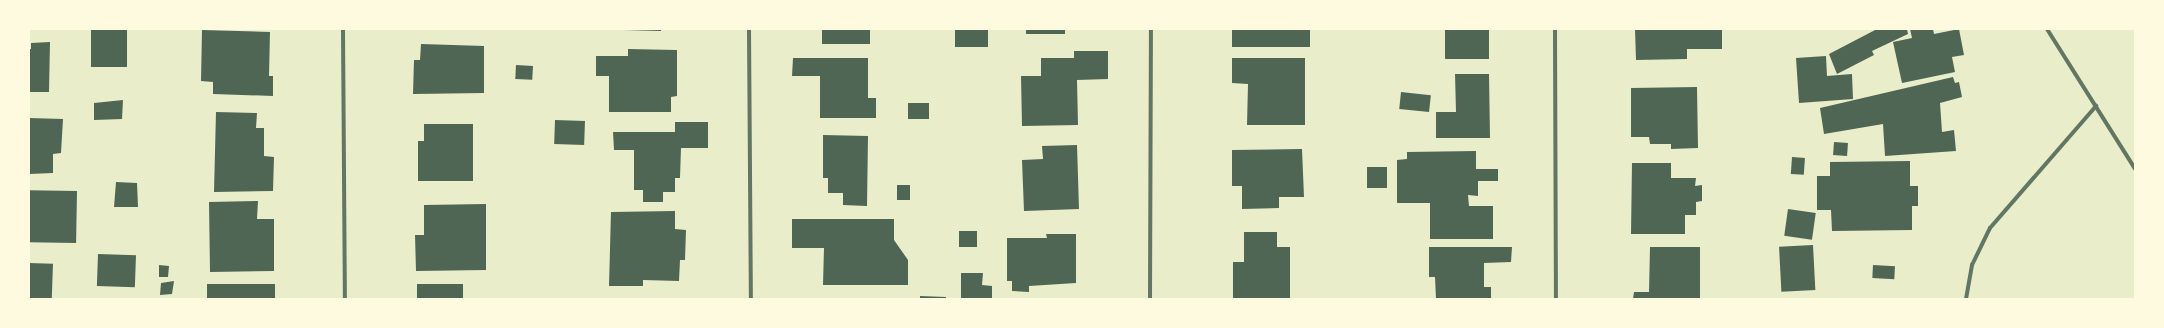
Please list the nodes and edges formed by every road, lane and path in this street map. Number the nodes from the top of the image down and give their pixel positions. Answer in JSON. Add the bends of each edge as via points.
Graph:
{"nodes":[{"id":1,"x":343,"y":29,"type":"edge"},
{"id":2,"x":749,"y":29,"type":"edge"},
{"id":3,"x":1151,"y":29,"type":"edge"},
{"id":4,"x":1556,"y":29,"type":"edge"},
{"id":5,"x":2047,"y":29,"type":"edge"},
{"id":6,"x":2096,"y":106,"type":"junction"},
{"id":7,"x":2135,"y":169,"type":"edge"},
{"id":8,"x":345,"y":299,"type":"edge"},
{"id":9,"x":751,"y":299,"type":"edge"},
{"id":10,"x":1150,"y":299,"type":"edge"},
{"id":11,"x":1556,"y":299,"type":"edge"},
{"id":12,"x":1966,"y":299,"type":"edge"}],
"edges":[{"from":1,"to":8,"type":"street"},
{"from":2,"to":9,"type":"street"},
{"from":3,"to":10,"type":"street"},
{"from":4,"to":11,"type":"street"},
{"from":5,"to":6,"type":"street"},
{"from":6,"to":7,"type":"street"},
{"from":6,"to":12,"type":"street","via":[[1990,228],[1972,265]]}]}
